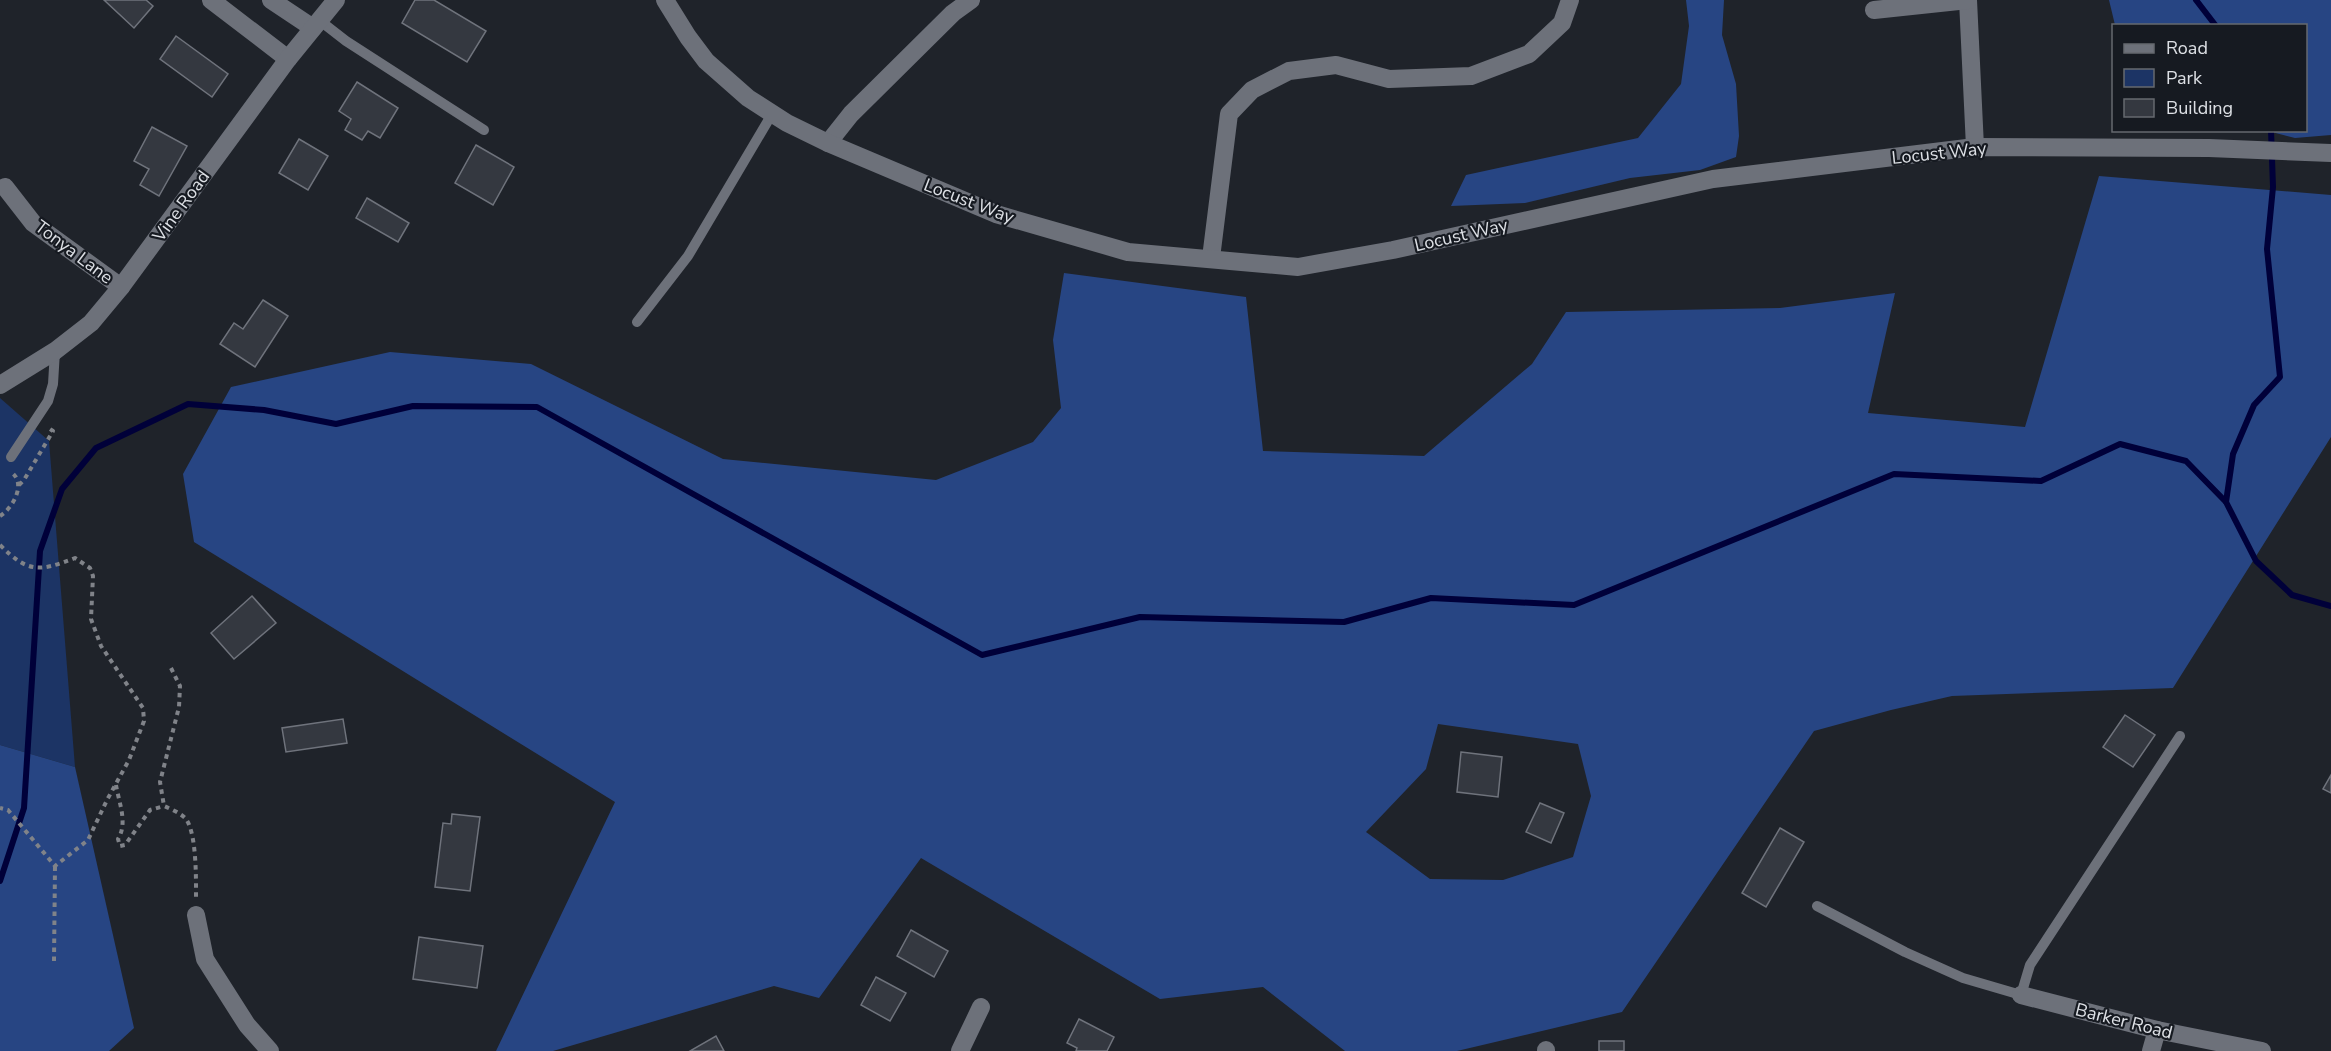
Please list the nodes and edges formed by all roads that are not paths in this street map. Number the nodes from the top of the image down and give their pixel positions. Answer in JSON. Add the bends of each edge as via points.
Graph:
{"nodes":[{"id":1,"x":211,"y":0,"type":"edge"},
{"id":2,"x":271,"y":0,"type":"edge"},
{"id":3,"x":336,"y":0,"type":"edge"},
{"id":4,"x":665,"y":0,"type":"edge"},
{"id":5,"x":971,"y":0,"type":"edge"},
{"id":6,"x":1570,"y":0,"type":"edge"},
{"id":7,"x":1968,"y":0,"type":"edge"},
{"id":8,"x":1874,"y":10,"type":"dead end"},
{"id":9,"x":316,"y":24,"type":"junction"},
{"id":10,"x":288,"y":59,"type":"junction"},
{"id":11,"x":772,"y":114,"type":"junction"},
{"id":12,"x":484,"y":130,"type":"dead end"},
{"id":13,"x":828,"y":143,"type":"junction"},
{"id":14,"x":1975,"y":147,"type":"junction"},
{"id":15,"x":2331,"y":153,"type":"edge"},
{"id":16,"x":5,"y":187,"type":"dead end"},
{"id":17,"x":1211,"y":258,"type":"junction"},
{"id":18,"x":122,"y":287,"type":"junction"},
{"id":19,"x":637,"y":322,"type":"dead end"},
{"id":20,"x":56,"y":351,"type":"junction"},
{"id":21,"x":0,"y":385,"type":"edge"},
{"id":22,"x":11,"y":457,"type":"dead end"},
{"id":23,"x":2180,"y":736,"type":"dead end"},
{"id":24,"x":1817,"y":906,"type":"dead end"},
{"id":25,"x":196,"y":915,"type":"road end"},
{"id":26,"x":2022,"y":995,"type":"junction"},
{"id":27,"x":981,"y":1007,"type":"dead end"},
{"id":28,"x":2157,"y":1030,"type":"junction"},
{"id":29,"x":270,"y":1051,"type":"edge"},
{"id":30,"x":960,"y":1051,"type":"edge"},
{"id":31,"x":2151,"y":1051,"type":"edge"},
{"id":32,"x":2262,"y":1051,"type":"edge"}],
"edges":[{"from":1,"to":10,"type":"street"},
{"from":2,"to":9,"type":"street"},
{"from":3,"to":9,"type":"street","name":"Vine Road"},
{"from":4,"to":11,"type":"street","name":"Locust Way","via":[[706,61]]},
{"from":5,"to":13,"type":"street","via":[[851,114]]},
{"from":6,"to":17,"type":"street","via":[[1562,23],[1529,54],[1471,76],[1389,79],[1336,65],[1289,71],[1252,90],[1229,114]]},
{"from":7,"to":8,"type":"street"},
{"from":7,"to":14,"type":"street"},
{"from":9,"to":10,"type":"street","name":"Vine Road"},
{"from":9,"to":12,"type":"lane"},
{"from":10,"to":18,"type":"street","name":"Vine Road"},
{"from":11,"to":13,"type":"street","name":"Locust Way"},
{"from":11,"to":19,"type":"lane","via":[[688,256]]},
{"from":13,"to":17,"type":"street","name":"Locust Way","via":[[996,214],[1128,252]]},
{"from":14,"to":15,"type":"street","name":"Locust Way"},
{"from":14,"to":17,"type":"street","name":"Locust Way","via":[[1713,179],[1298,267]]},
{"from":16,"to":18,"type":"street","name":"Tonya Lane","via":[[33,223]]},
{"from":18,"to":20,"type":"street","name":"Vine Road","via":[[91,323]]},
{"from":20,"to":21,"type":"street","name":"Vine Road"},
{"from":20,"to":22,"type":"lane","via":[[48,401]]},
{"from":23,"to":26,"type":"lane","via":[[2030,965]]},
{"from":24,"to":26,"type":"lane","via":[[1963,978]]},
{"from":25,"to":29,"type":"street","via":[[205,959],[247,1025]]},
{"from":26,"to":28,"type":"street","name":"Barker Road"},
{"from":27,"to":30,"type":"street"},
{"from":28,"to":31,"type":"street"},
{"from":28,"to":32,"type":"street","name":"Barker Road"}]}
